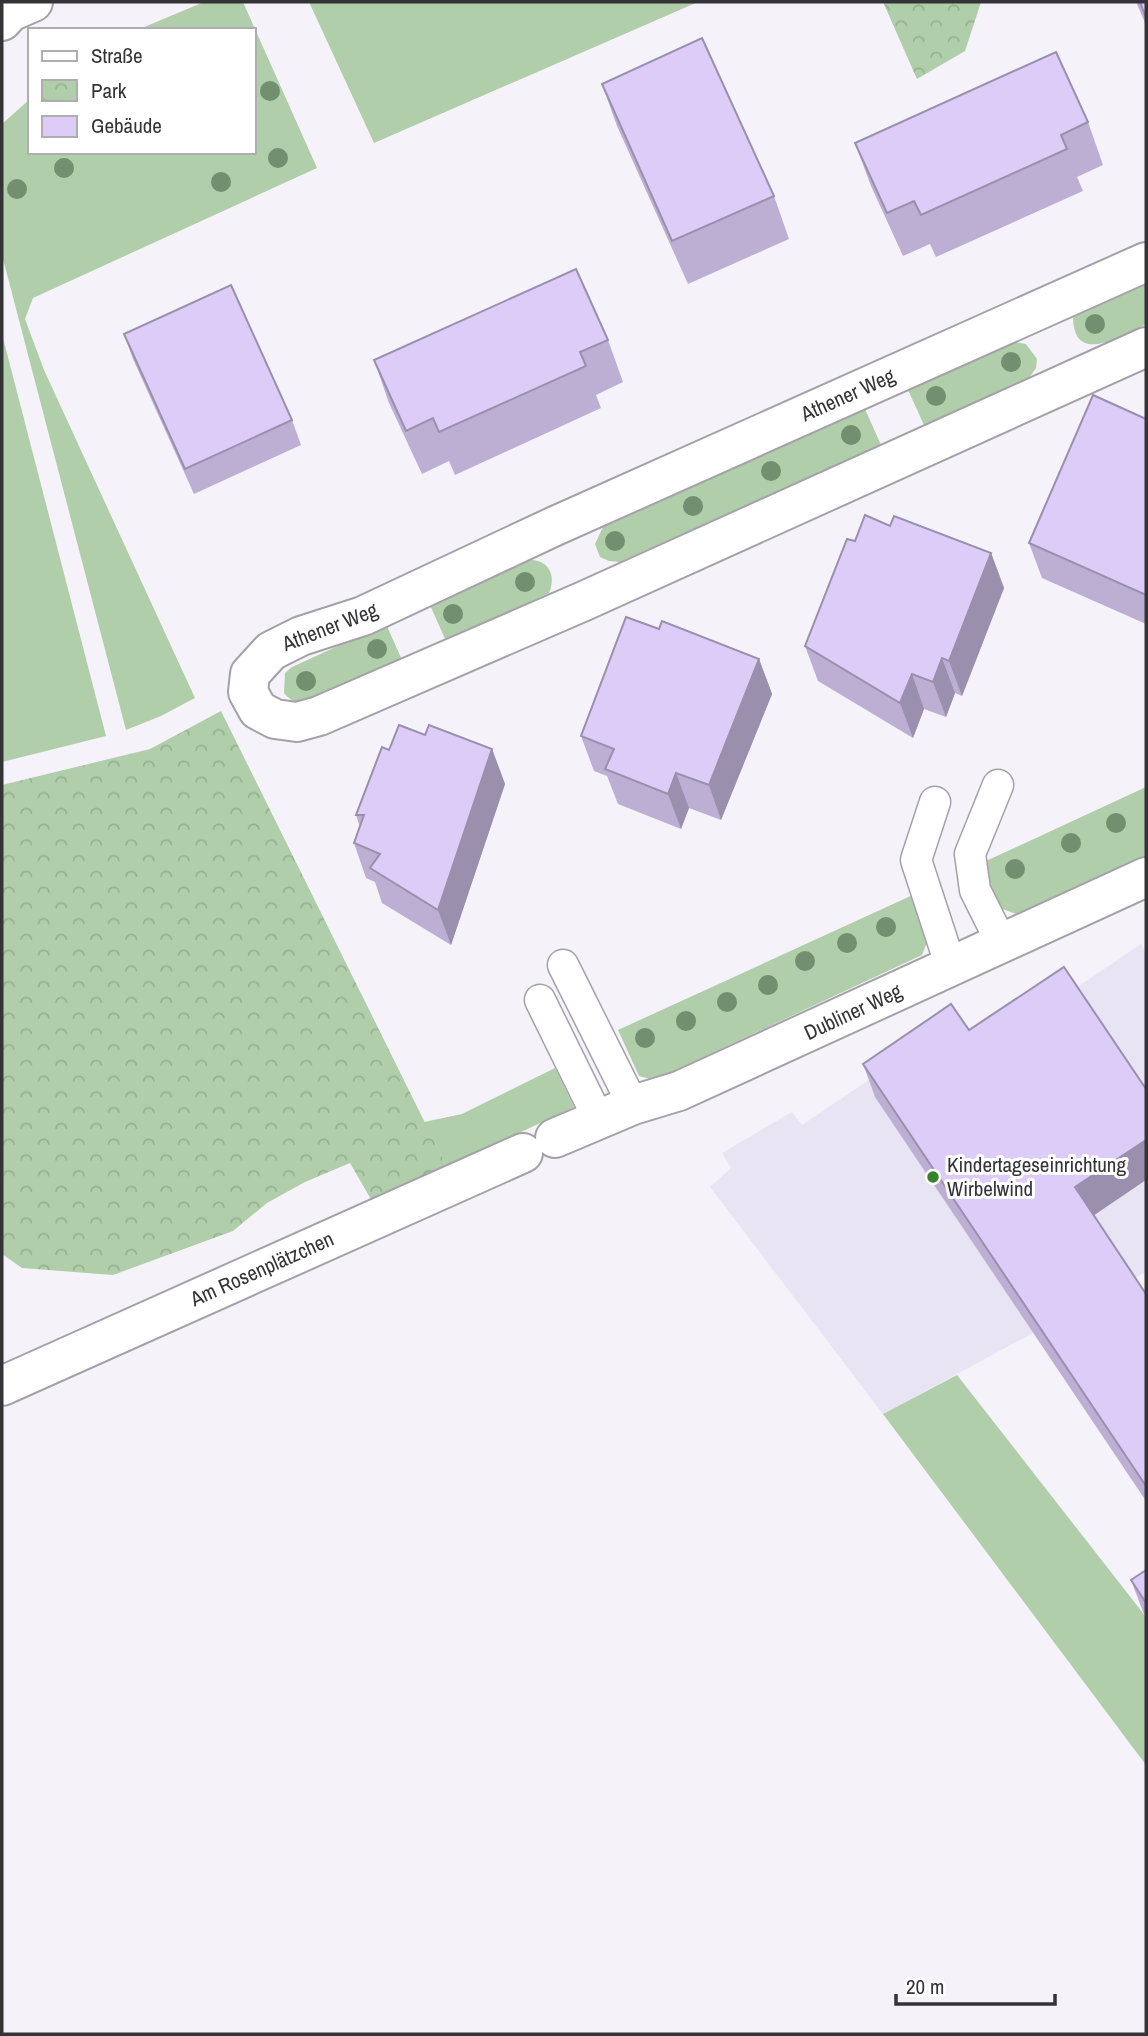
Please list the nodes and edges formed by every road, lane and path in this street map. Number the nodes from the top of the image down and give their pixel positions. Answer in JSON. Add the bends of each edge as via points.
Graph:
{"nodes":[{"id":1,"x":1146,"y":261,"type":"edge"},
{"id":2,"x":1146,"y":347,"type":"edge"},
{"id":3,"x":998,"y":785,"type":"dead end"},
{"id":4,"x":935,"y":802,"type":"dead end"},
{"id":5,"x":1146,"y":877,"type":"edge"},
{"id":6,"x":1002,"y":943,"type":"junction"},
{"id":7,"x":563,"y":965,"type":"dead end"},
{"id":8,"x":951,"y":967,"type":"junction"},
{"id":9,"x":540,"y":1000,"type":"dead end"},
{"id":10,"x":633,"y":1105,"type":"junction"},
{"id":11,"x":598,"y":1120,"type":"junction"},
{"id":12,"x":539,"y":1146,"type":"joint"},
{"id":13,"x":2,"y":1386,"type":"edge"}],
"edges":[{"from":1,"to":2,"type":"street","name":"Athener Weg","via":[[363,616],[301,636],[271,651],[250,674],[248,692],[258,710],[275,719],[297,722],[319,716]]},
{"from":3,"to":6,"type":"lane","via":[[970,855],[975,890]]},
{"from":4,"to":8,"type":"lane","via":[[916,860]]},
{"from":5,"to":6,"type":"street","name":"Dubliner Weg"},
{"from":6,"to":8,"type":"street","name":"Dubliner Weg"},
{"from":7,"to":10,"type":"lane"},
{"from":8,"to":10,"type":"street","name":"Dubliner Weg","via":[[679,1091]]},
{"from":9,"to":11,"type":"lane"},
{"from":10,"to":11,"type":"street","name":"Dubliner Weg"},
{"from":11,"to":12,"type":"street","name":"Dubliner Weg"},
{"from":12,"to":13,"type":"street","name":"Am Rosenplätzchen"}]}
